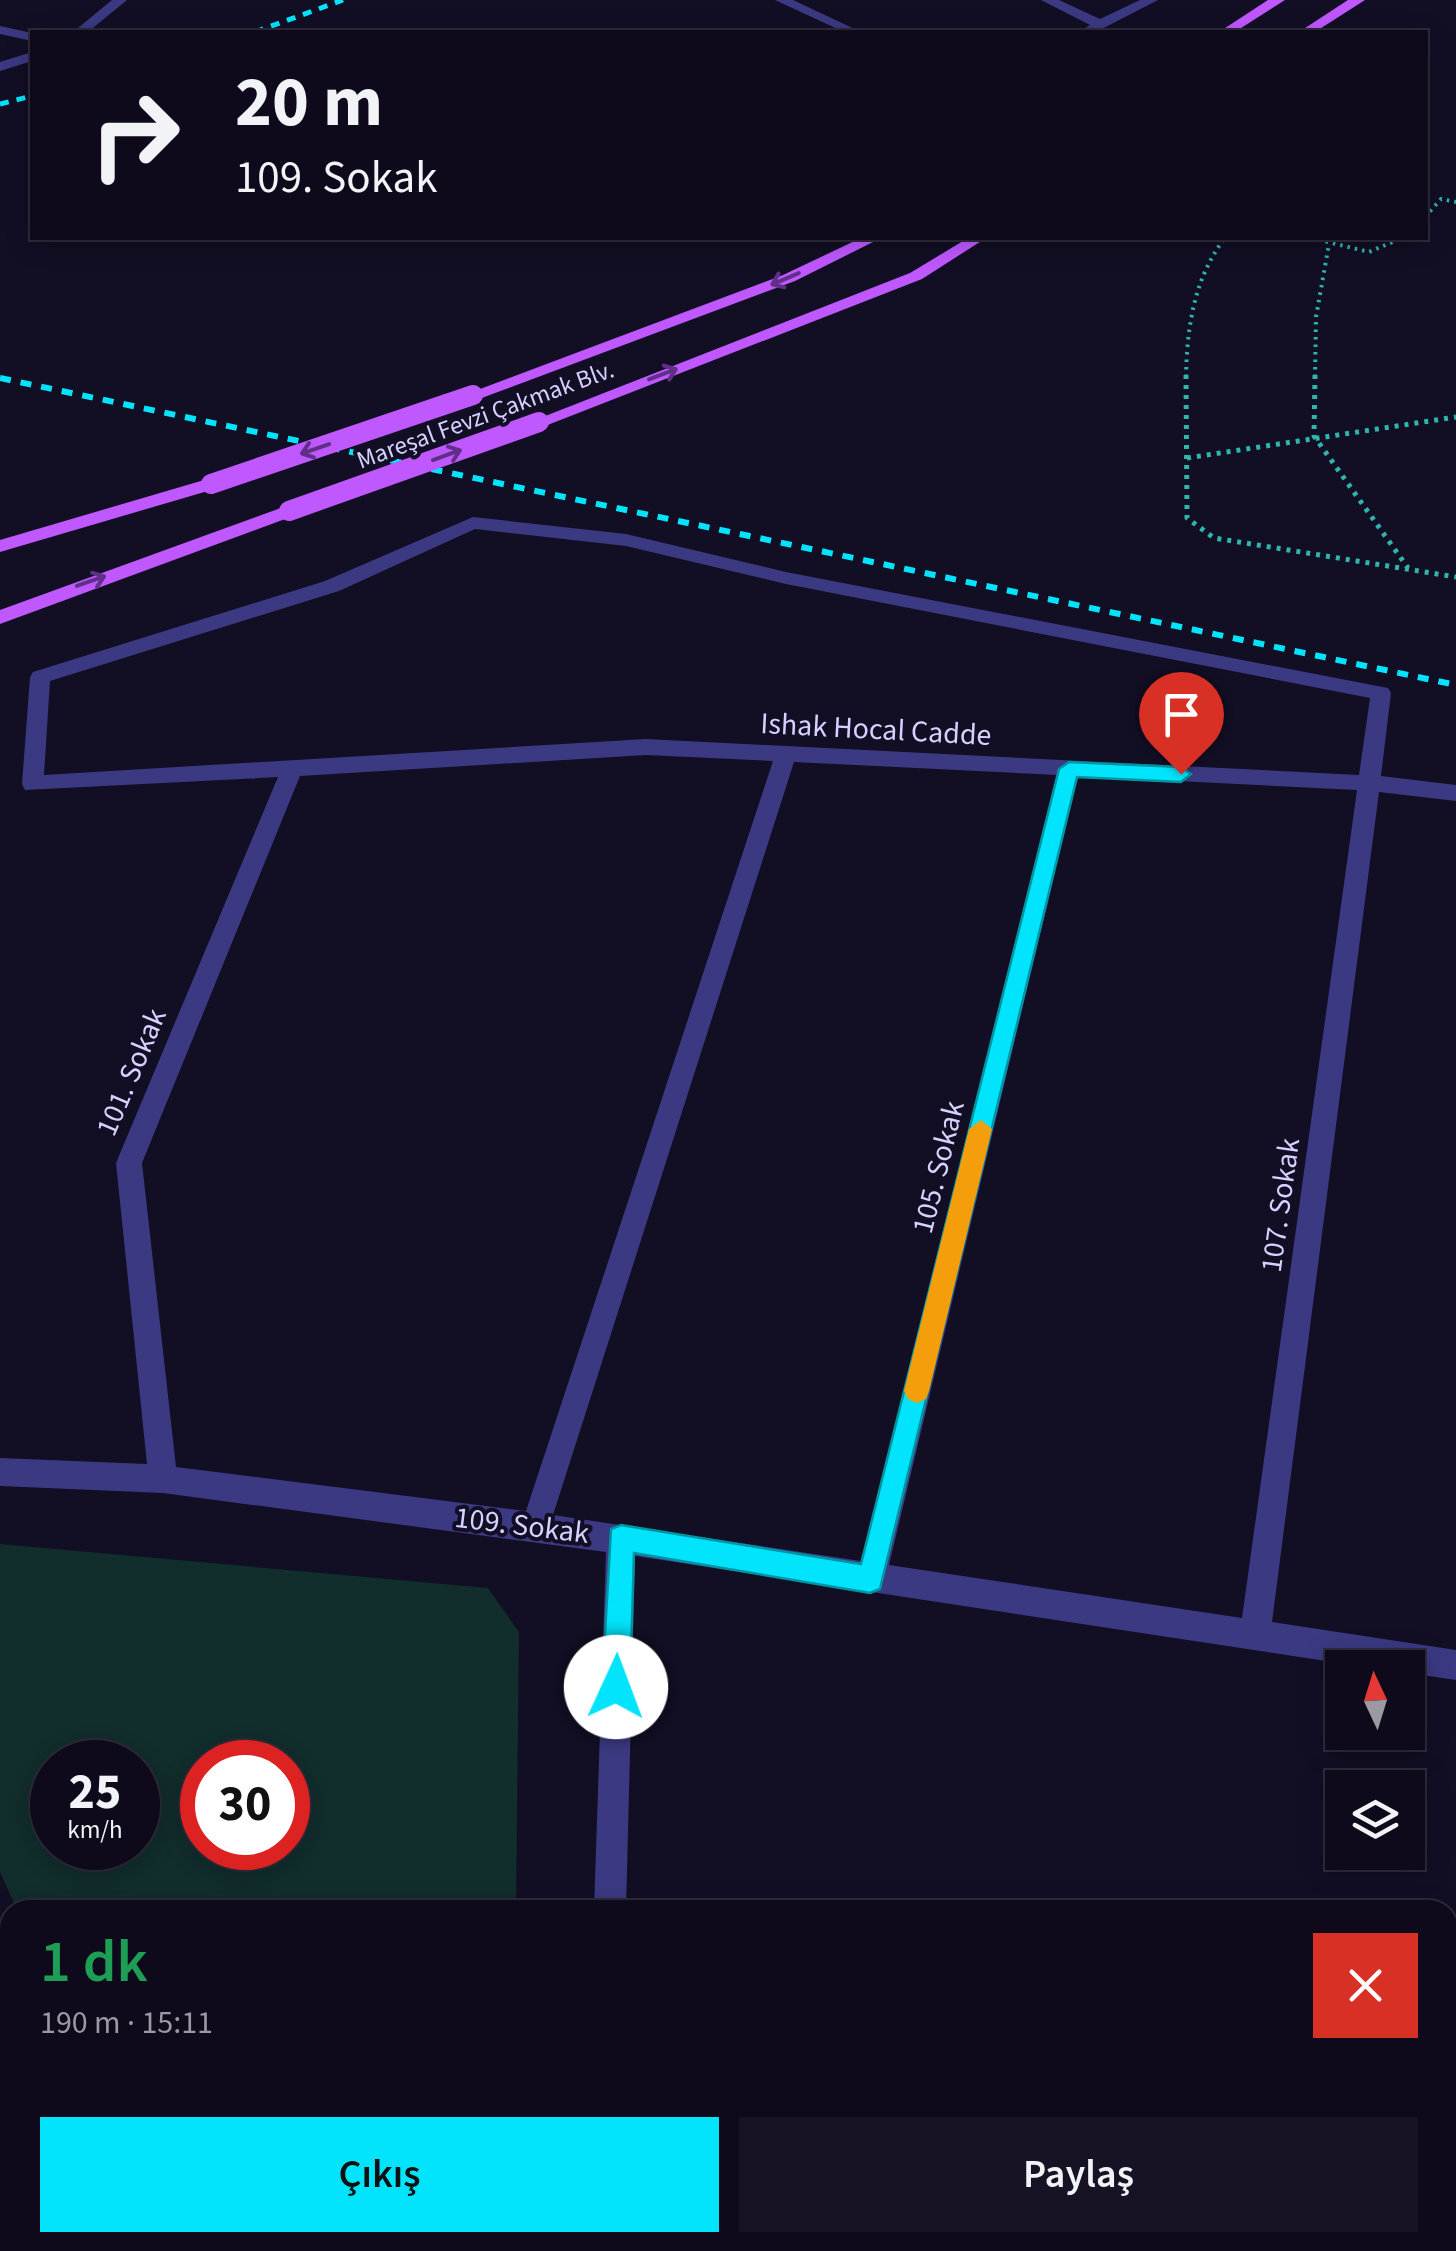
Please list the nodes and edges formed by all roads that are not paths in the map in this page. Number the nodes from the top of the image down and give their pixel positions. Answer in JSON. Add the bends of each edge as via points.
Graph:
{"nodes":[{"id":1,"x":120,"y":0,"type":"edge"},
{"id":2,"x":782,"y":0,"type":"edge"},
{"id":3,"x":1048,"y":0,"type":"edge"},
{"id":4,"x":1151,"y":0,"type":"edge"},
{"id":5,"x":1278,"y":0,"type":"edge"},
{"id":6,"x":1358,"y":0,"type":"edge"},
{"id":7,"x":1101,"y":25,"type":"junction"},
{"id":8,"x":0,"y":30,"type":"edge"},
{"id":9,"x":82,"y":30,"type":"edge"},
{"id":10,"x":850,"y":30,"type":"edge"},
{"id":11,"x":1090,"y":30,"type":"edge"},
{"id":12,"x":1229,"y":30,"type":"edge"},
{"id":13,"x":1309,"y":30,"type":"edge"},
{"id":14,"x":30,"y":38,"type":"edge"},
{"id":15,"x":30,"y":57,"type":"edge"},
{"id":16,"x":0,"y":67,"type":"edge"},
{"id":17,"x":869,"y":240,"type":"edge"},
{"id":18,"x":975,"y":240,"type":"edge"},
{"id":19,"x":0,"y":546,"type":"edge"},
{"id":20,"x":0,"y":617,"type":"edge"},
{"id":21,"x":786,"y":754,"type":"junction"},
{"id":22,"x":292,"y":768,"type":"junction"},
{"id":23,"x":1069,"y":769,"type":"junction"},
{"id":24,"x":1368,"y":783,"type":"junction"},
{"id":25,"x":1456,"y":792,"type":"edge"},
{"id":26,"x":0,"y":1472,"type":"edge"},
{"id":27,"x":163,"y":1478,"type":"junction"},
{"id":28,"x":535,"y":1527,"type":"junction"},
{"id":29,"x":621,"y":1538,"type":"junction"},
{"id":30,"x":870,"y":1579,"type":"junction"},
{"id":31,"x":1255,"y":1636,"type":"junction"},
{"id":32,"x":1456,"y":1665,"type":"edge"},
{"id":33,"x":610,"y":1900,"type":"edge"}],
"edges":[{"from":1,"to":9,"type":"street"},
{"from":2,"to":10,"type":"street"},
{"from":3,"to":7,"type":"street"},
{"from":4,"to":7,"type":"street"},
{"from":5,"to":12,"type":"main road"},
{"from":6,"to":13,"type":"main road"},
{"from":7,"to":11,"type":"street"},
{"from":8,"to":14,"type":"street"},
{"from":15,"to":16,"type":"street"},
{"from":17,"to":19,"type":"main road","name":"Mareşal Fevzi Çakmak Blv.","one_way":true,"bridge":true,"via":[[788,278],[473,395],[212,484]]},
{"from":20,"to":18,"type":"main road","name":"Mareşal Fevzi Çakmak Blv.","one_way":true,"bridge":true,"via":[[539,422],[916,276]]},
{"from":21,"to":22,"type":"street","name":"Ishak Hocal Cadde","via":[[646,747]]},
{"from":21,"to":23,"type":"street","name":"Ishak Hocal Cadde"},
{"from":21,"to":28,"type":"street"},
{"from":22,"to":24,"type":"street","name":"Ishak Hocal Cadde","via":[[33,784],[40,677],[332,586],[474,523],[626,540],[786,578],[1381,694]]},
{"from":22,"to":27,"type":"street","name":"101. Sokak","via":[[128,1163]]},
{"from":23,"to":24,"type":"street","name":"Ishak Hocal Cadde"},
{"from":23,"to":30,"type":"street","name":"105. Sokak"},
{"from":24,"to":25,"type":"street","name":"Ishak Hocal Cadde"},
{"from":24,"to":31,"type":"street","name":"107. Sokak"},
{"from":26,"to":27,"type":"street","name":"109. Sokak"},
{"from":27,"to":28,"type":"street","name":"109. Sokak"},
{"from":28,"to":29,"type":"street","name":"109. Sokak"},
{"from":29,"to":30,"type":"street","name":"109. Sokak"},
{"from":29,"to":33,"type":"street"},
{"from":30,"to":31,"type":"street","name":"109. Sokak"},
{"from":31,"to":32,"type":"street","name":"109. Sokak"}]}
